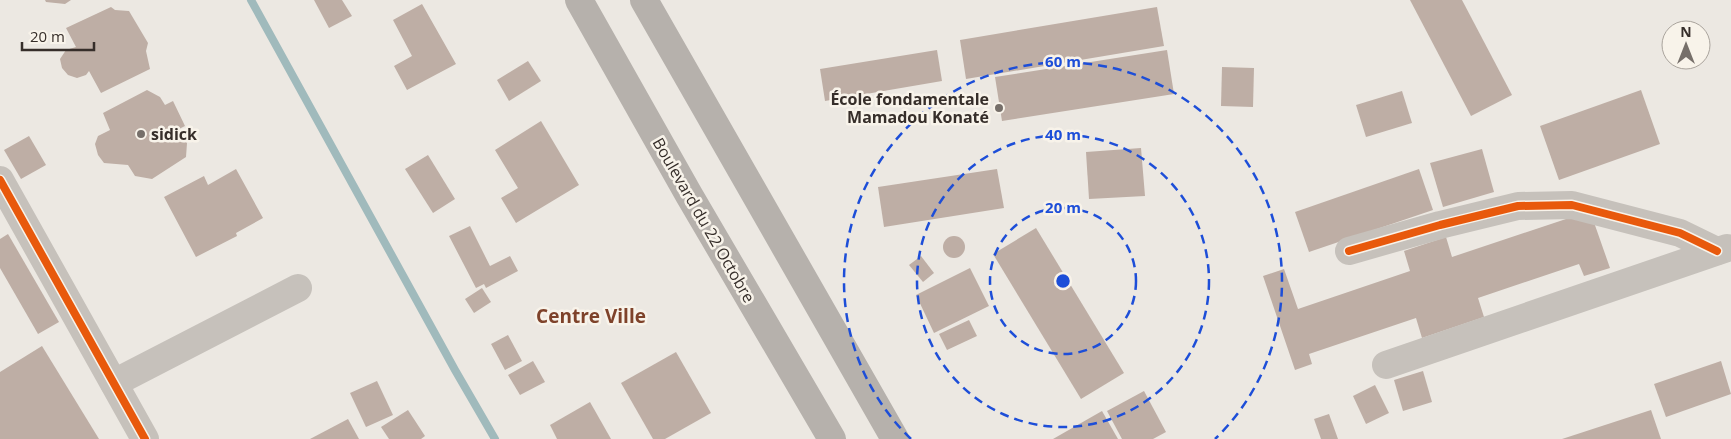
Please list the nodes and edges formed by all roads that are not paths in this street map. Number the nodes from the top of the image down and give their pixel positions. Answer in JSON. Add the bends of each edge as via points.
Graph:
{"nodes":[{"id":1,"x":579,"y":0,"type":"edge"},
{"id":2,"x":644,"y":0,"type":"edge"},
{"id":3,"x":0,"y":180,"type":"edge"},
{"id":4,"x":1724,"y":249,"type":"edge"},
{"id":5,"x":1349,"y":250,"type":"dead end"},
{"id":6,"x":298,"y":288,"type":"dead end"},
{"id":7,"x":1386,"y":365,"type":"dead end"},
{"id":8,"x":114,"y":383,"type":"junction"},
{"id":9,"x":145,"y":439,"type":"edge"},
{"id":10,"x":832,"y":439,"type":"edge"},
{"id":11,"x":895,"y":439,"type":"edge"}],
"edges":[{"from":1,"to":10,"type":"main road","name":"Boulevard du 22 Octobre"},
{"from":2,"to":11,"type":"main road"},
{"from":3,"to":8,"type":"street"},
{"from":4,"to":5,"type":"street","via":[[1680,233],[1572,205],[1518,206]]},
{"from":4,"to":7,"type":"street"},
{"from":6,"to":8,"type":"street"},
{"from":8,"to":9,"type":"street"}]}
